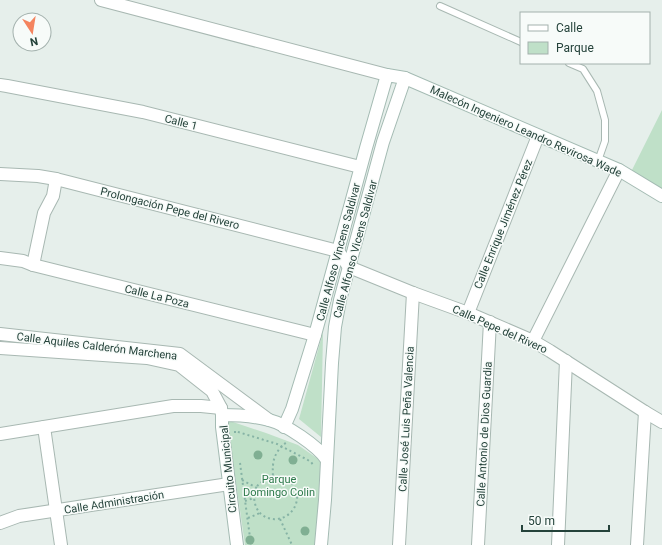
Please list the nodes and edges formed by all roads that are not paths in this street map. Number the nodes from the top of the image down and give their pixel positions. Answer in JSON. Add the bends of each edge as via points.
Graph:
{"nodes":[{"id":1,"x":101,"y":0,"type":"edge"},
{"id":2,"x":440,"y":6,"type":"dead end"},
{"id":3,"x":520,"y":42,"type":"edge"},
{"id":4,"x":571,"y":64,"type":"edge"},
{"id":5,"x":387,"y":76,"type":"junction"},
{"id":6,"x":405,"y":78,"type":"junction"},
{"id":7,"x":0,"y":85,"type":"edge"},
{"id":8,"x":538,"y":136,"type":"junction"},
{"id":9,"x":598,"y":161,"type":"junction"},
{"id":10,"x":360,"y":167,"type":"junction"},
{"id":11,"x":619,"y":170,"type":"junction"},
{"id":12,"x":0,"y":174,"type":"edge"},
{"id":13,"x":56,"y":179,"type":"junction"},
{"id":14,"x":662,"y":196,"type":"edge"},
{"id":15,"x":338,"y":251,"type":"junction"},
{"id":16,"x":0,"y":258,"type":"edge"},
{"id":17,"x":33,"y":265,"type":"junction"},
{"id":18,"x":349,"y":267,"type":"junction"},
{"id":19,"x":413,"y":293,"type":"junction"},
{"id":20,"x":468,"y":313,"type":"junction"},
{"id":21,"x":490,"y":322,"type":"junction"},
{"id":22,"x":0,"y":334,"type":"edge"},
{"id":23,"x":315,"y":335,"type":"junction"},
{"id":24,"x":533,"y":341,"type":"junction"},
{"id":25,"x":0,"y":348,"type":"edge"},
{"id":26,"x":566,"y":361,"type":"junction"},
{"id":27,"x":221,"y":411,"type":"junction"},
{"id":28,"x":645,"y":412,"type":"junction"},
{"id":29,"x":269,"y":420,"type":"junction"},
{"id":30,"x":662,"y":422,"type":"edge"},
{"id":31,"x":44,"y":427,"type":"junction"},
{"id":32,"x":284,"y":427,"type":"junction"},
{"id":33,"x":0,"y":434,"type":"edge"},
{"id":34,"x":327,"y":460,"type":"junction"},
{"id":35,"x":229,"y":484,"type":"junction"},
{"id":36,"x":55,"y":510,"type":"junction"},
{"id":37,"x":0,"y":523,"type":"edge"},
{"id":38,"x":61,"y":545,"type":"edge"},
{"id":39,"x":237,"y":545,"type":"edge"},
{"id":40,"x":321,"y":545,"type":"edge"},
{"id":41,"x":399,"y":545,"type":"edge"},
{"id":42,"x":478,"y":545,"type":"edge"},
{"id":43,"x":558,"y":545,"type":"edge"},
{"id":44,"x":637,"y":545,"type":"edge"}],
"edges":[{"from":1,"to":5,"type":"street","name":"Malecón Ingeniero Leandro Revirosa Wade"},
{"from":2,"to":3,"type":"lane"},
{"from":4,"to":9,"type":"lane","via":[[583,69],[596,91],[605,120],[605,141]]},
{"from":5,"to":6,"type":"street","name":"Malecón Ingeniero Leandro Revirosa Wade"},
{"from":5,"to":10,"type":"street","name":"Calle Alfoso Vincens Saldivar"},
{"from":6,"to":8,"type":"street","name":"Malecón Ingeniero Leandro Revirosa Wade"},
{"from":6,"to":18,"type":"street","name":"Calle Alfonso Vicens Saldivar","via":[[383,142]]},
{"from":7,"to":10,"type":"street","name":"Calle 1","via":[[143,112]]},
{"from":8,"to":9,"type":"street","name":"Malecón Ingeniero Leandro Revirosa Wade"},
{"from":8,"to":20,"type":"street","name":"Calle Enrique Jiménez Pérez"},
{"from":9,"to":11,"type":"street","name":"Malecón Ingeniero Leandro Revirosa Wade"},
{"from":10,"to":15,"type":"street","name":"Calle Alfoso Vincens Saldivar"},
{"from":11,"to":14,"type":"street","name":"Malecón Ingeniero Leandro Revirosa Wade"},
{"from":11,"to":24,"type":"street"},
{"from":12,"to":13,"type":"street","name":"Prolongación Pepe del Rivero"},
{"from":13,"to":15,"type":"street","name":"Prolongación Pepe del Rivero"},
{"from":13,"to":17,"type":"street","via":[[53,196],[44,213]]},
{"from":15,"to":18,"type":"street"},
{"from":15,"to":23,"type":"street","name":"Calle Alfoso Vincens Saldivar"},
{"from":16,"to":17,"type":"street","name":"Calle La Poza","via":[[24,261]]},
{"from":17,"to":23,"type":"street","name":"Calle La Poza"},
{"from":18,"to":19,"type":"street","name":"Calle Pepe del Rivero"},
{"from":18,"to":34,"type":"street","name":"Calle Alfonso Vicens Saldivar","via":[[334,327]]},
{"from":19,"to":20,"type":"street","name":"Calle Pepe del Rivero"},
{"from":19,"to":41,"type":"street","name":"Calle José Luis Peña Valencia"},
{"from":20,"to":21,"type":"street","name":"Calle Pepe del Rivero"},
{"from":21,"to":24,"type":"street","name":"Calle Pepe del Rivero"},
{"from":21,"to":42,"type":"street","name":"Calle Antonio de Dios Guardia"},
{"from":22,"to":29,"type":"street","name":"Calle Aquiles Calderón Marchena","via":[[180,354]]},
{"from":23,"to":32,"type":"street","name":"Calle Alfoso Vincens Saldivar"},
{"from":24,"to":26,"type":"street","name":"Calle Pepe del Rivero"},
{"from":25,"to":27,"type":"street","name":"Calle Aquiles Calderón Marchena","via":[[147,358],[179,365],[212,391]]},
{"from":26,"to":28,"type":"street","name":"Calle Pepe del Rivero"},
{"from":26,"to":43,"type":"street"},
{"from":27,"to":29,"type":"street","name":"Circuito Municipal"},
{"from":27,"to":31,"type":"street","name":"Circuito Municipal","via":[[201,406],[173,406]]},
{"from":27,"to":35,"type":"street","name":"Circuito Municipal"},
{"from":28,"to":30,"type":"street","name":"Calle Pepe del Rivero"},
{"from":28,"to":44,"type":"street"},
{"from":29,"to":32,"type":"street","name":"Circuito Municipal"},
{"from":31,"to":33,"type":"street","name":"Circuito Municipal"},
{"from":31,"to":36,"type":"street"},
{"from":32,"to":34,"type":"street","name":"Circuito Municipal","via":[[311,444]]},
{"from":34,"to":40,"type":"street","name":"Calle Alfonso Vicens Saldivar"},
{"from":35,"to":36,"type":"street","name":"Calle Administración"},
{"from":35,"to":39,"type":"street","name":"Circuito Municipal"},
{"from":36,"to":37,"type":"street","name":"Calle Administración","via":[[19,516]]},
{"from":36,"to":38,"type":"street"}]}
